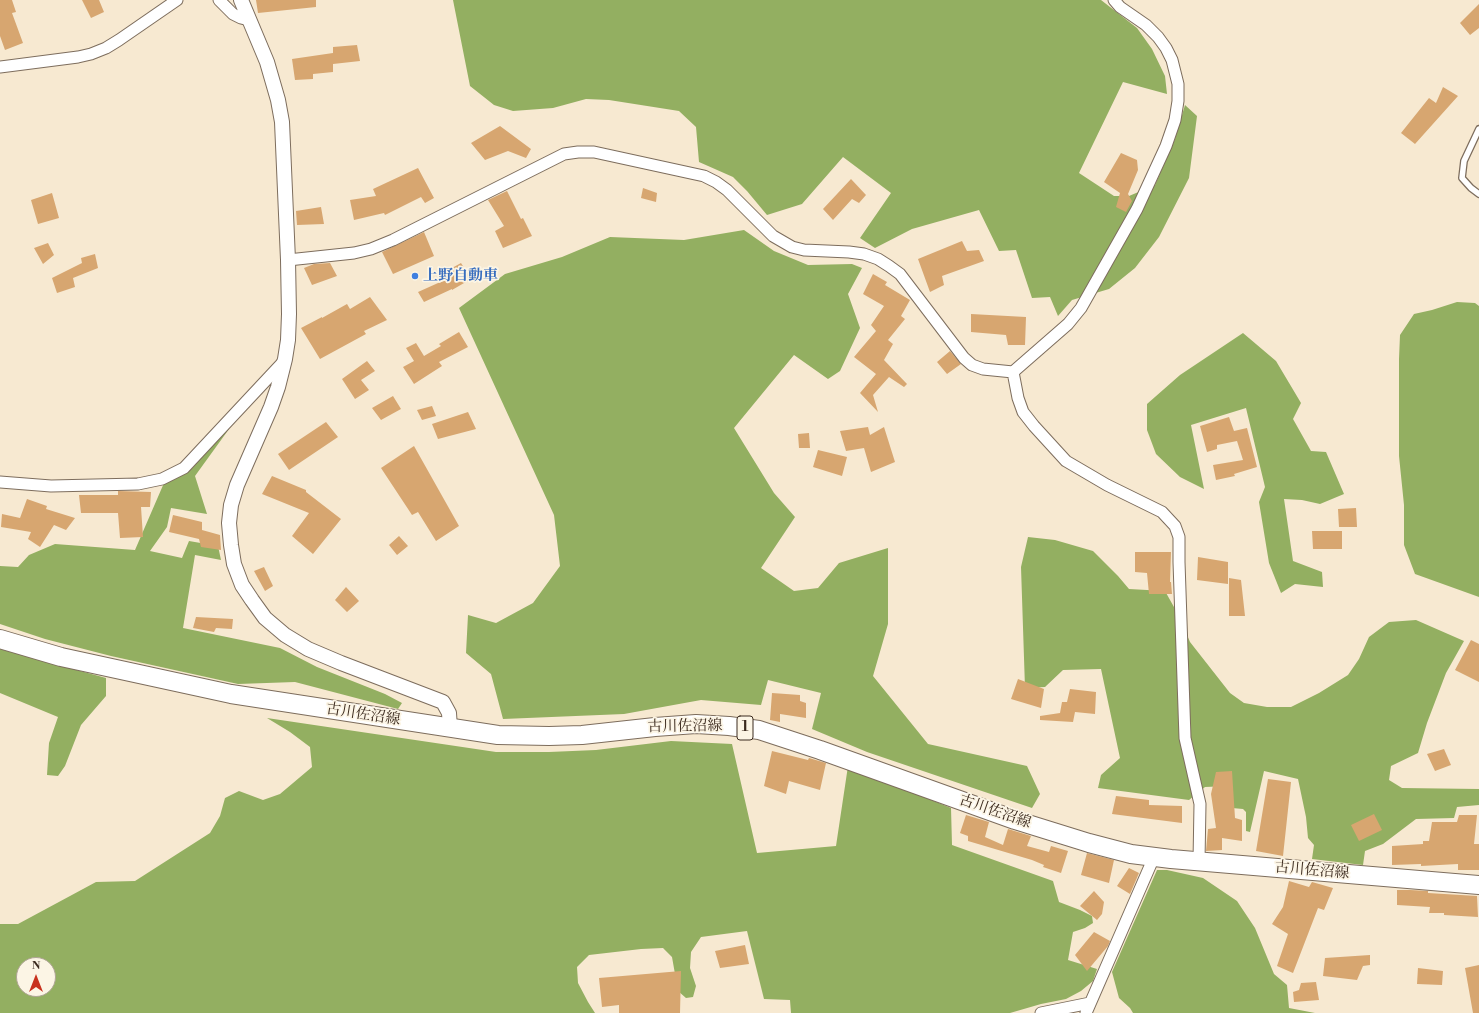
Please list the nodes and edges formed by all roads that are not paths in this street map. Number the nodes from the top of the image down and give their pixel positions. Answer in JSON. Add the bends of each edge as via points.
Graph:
{"nodes":[{"id":1,"x":177,"y":0,"type":"edge"},
{"id":2,"x":220,"y":0,"type":"edge"},
{"id":3,"x":241,"y":0,"type":"edge"},
{"id":4,"x":1114,"y":0,"type":"edge"},
{"id":5,"x":249,"y":20,"type":"junction"},
{"id":6,"x":0,"y":67,"type":"edge"},
{"id":7,"x":1479,"y":129,"type":"edge"},
{"id":8,"x":1479,"y":194,"type":"edge"},
{"id":9,"x":288,"y":260,"type":"junction"},
{"id":10,"x":285,"y":359,"type":"junction"},
{"id":11,"x":1013,"y":372,"type":"junction"},
{"id":12,"x":0,"y":482,"type":"edge"},
{"id":13,"x":0,"y":639,"type":"edge"},
{"id":14,"x":450,"y":728,"type":"junction"},
{"id":15,"x":1154,"y":857,"type":"junction"},
{"id":16,"x":1199,"y":861,"type":"junction"},
{"id":17,"x":1479,"y":885,"type":"edge"},
{"id":18,"x":1088,"y":1008,"type":"edge"},
{"id":19,"x":1041,"y":1013,"type":"edge"}],
"edges":[{"from":1,"to":6,"type":"street","via":[[119,40],[91,54]]},
{"from":2,"to":5,"type":"street","via":[[233,14]]},
{"from":3,"to":5,"type":"street"},
{"from":4,"to":11,"type":"street","via":[[1146,25],[1166,48],[1178,84],[1174,120],[1166,146],[1137,209],[1081,308],[1068,324]]},
{"from":5,"to":9,"type":"street","via":[[267,62],[278,100],[284,142]]},
{"from":7,"to":8,"type":"lane","via":[[1464,162],[1462,178]]},
{"from":9,"to":10,"type":"street","via":[[289,314]]},
{"from":9,"to":11,"type":"street","via":[[371,249],[394,240],[564,154],[594,152],[704,176],[727,190],[773,236],[792,247],[864,254],[878,259],[900,274],[972,365],[983,369]]},
{"from":10,"to":12,"type":"street","via":[[184,468],[162,479],[138,484],[51,486]]},
{"from":10,"to":14,"type":"street","via":[[271,407],[237,484],[231,505],[230,545],[242,585],[265,618],[285,635],[308,649],[443,702],[449,713]]},
{"from":11,"to":16,"type":"street","via":[[1023,412],[1066,461],[1162,512],[1175,526],[1179,537],[1185,738],[1200,804]]},
{"from":13,"to":14,"type":"main road","name":"古川佐沼線","number":"1","via":[[61,657],[231,694]]},
{"from":14,"to":15,"type":"main road","name":"古川佐沼線","number":"1","via":[[498,735],[549,736],[696,724],[759,730],[1052,832],[1131,854]]},
{"from":15,"to":16,"type":"main road","name":"古川佐沼線","number":"1"},
{"from":15,"to":18,"type":"street"},
{"from":16,"to":17,"type":"main road","name":"古川佐沼線","number":"1"},
{"from":18,"to":19,"type":"street"}]}
